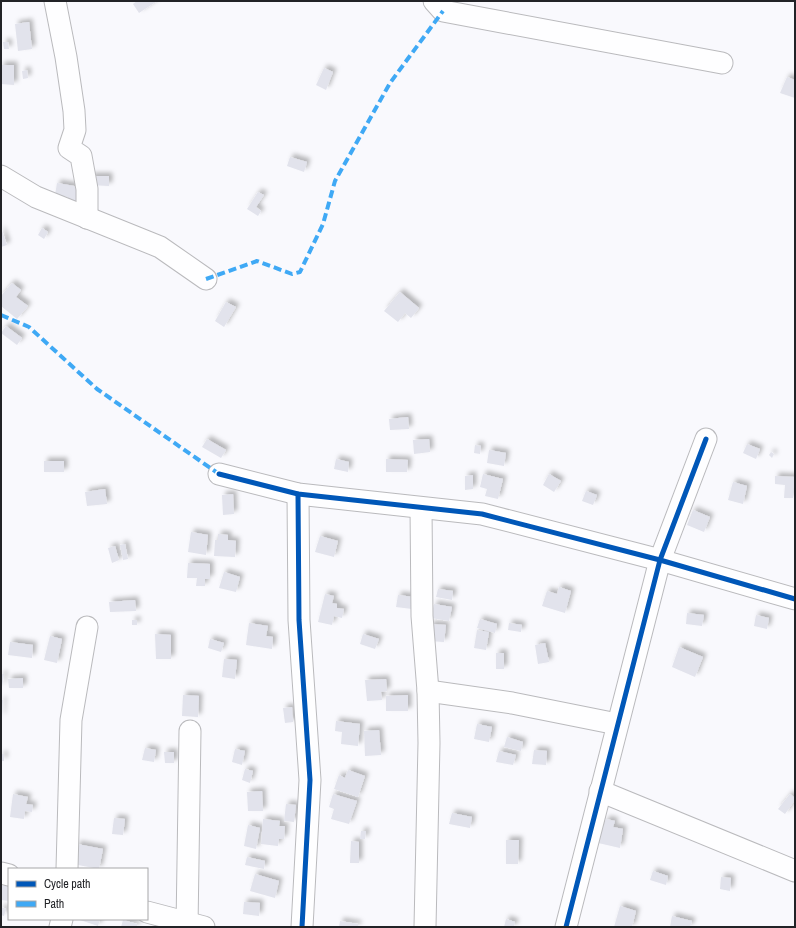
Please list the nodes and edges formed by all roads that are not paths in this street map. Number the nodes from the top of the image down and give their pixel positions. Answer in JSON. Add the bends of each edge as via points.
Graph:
{"nodes":[{"id":1,"x":55,"y":1,"type":"edge"},
{"id":2,"x":434,"y":1,"type":"edge"},
{"id":3,"x":722,"y":63,"type":"dead end"},
{"id":4,"x":1,"y":176,"type":"edge"},
{"id":5,"x":87,"y":218,"type":"junction"},
{"id":6,"x":206,"y":279,"type":"dead end"},
{"id":7,"x":706,"y":439,"type":"dead end"},
{"id":8,"x":219,"y":474,"type":"dead end"},
{"id":9,"x":298,"y":494,"type":"junction"},
{"id":10,"x":421,"y":508,"type":"junction"},
{"id":11,"x":660,"y":560,"type":"junction"},
{"id":12,"x":795,"y":599,"type":"edge"},
{"id":13,"x":87,"y":627,"type":"dead end"},
{"id":14,"x":428,"y":691,"type":"junction"},
{"id":15,"x":617,"y":724,"type":"junction"},
{"id":16,"x":190,"y":731,"type":"dead end"},
{"id":17,"x":600,"y":791,"type":"junction"},
{"id":18,"x":67,"y":868,"type":"edge"},
{"id":19,"x":795,"y":871,"type":"edge"},
{"id":20,"x":148,"y":912,"type":"edge"},
{"id":21,"x":193,"y":925,"type":"edge"},
{"id":22,"x":302,"y":927,"type":"edge"},
{"id":23,"x":425,"y":927,"type":"edge"},
{"id":24,"x":567,"y":927,"type":"edge"}],
"edges":[{"from":1,"to":5,"type":"street","via":[[74,111],[75,130],[69,148],[82,156],[87,189]]},
{"from":2,"to":3,"type":"street","via":[[443,11]]},
{"from":4,"to":5,"type":"street","via":[[36,197]]},
{"from":5,"to":6,"type":"street","via":[[160,247]]},
{"from":7,"to":11,"type":"street"},
{"from":8,"to":9,"type":"street"},
{"from":9,"to":10,"type":"street"},
{"from":9,"to":22,"type":"street","via":[[299,620],[310,780]]},
{"from":10,"to":11,"type":"street","via":[[482,514]]},
{"from":10,"to":14,"type":"street","via":[[422,616]]},
{"from":11,"to":12,"type":"street"},
{"from":11,"to":15,"type":"street"},
{"from":13,"to":18,"type":"street","via":[[71,720]]},
{"from":14,"to":15,"type":"street","via":[[512,703]]},
{"from":14,"to":23,"type":"street"},
{"from":15,"to":17,"type":"street"},
{"from":16,"to":21,"type":"street"},
{"from":17,"to":19,"type":"street"},
{"from":17,"to":24,"type":"street"},
{"from":20,"to":21,"type":"street"}]}
